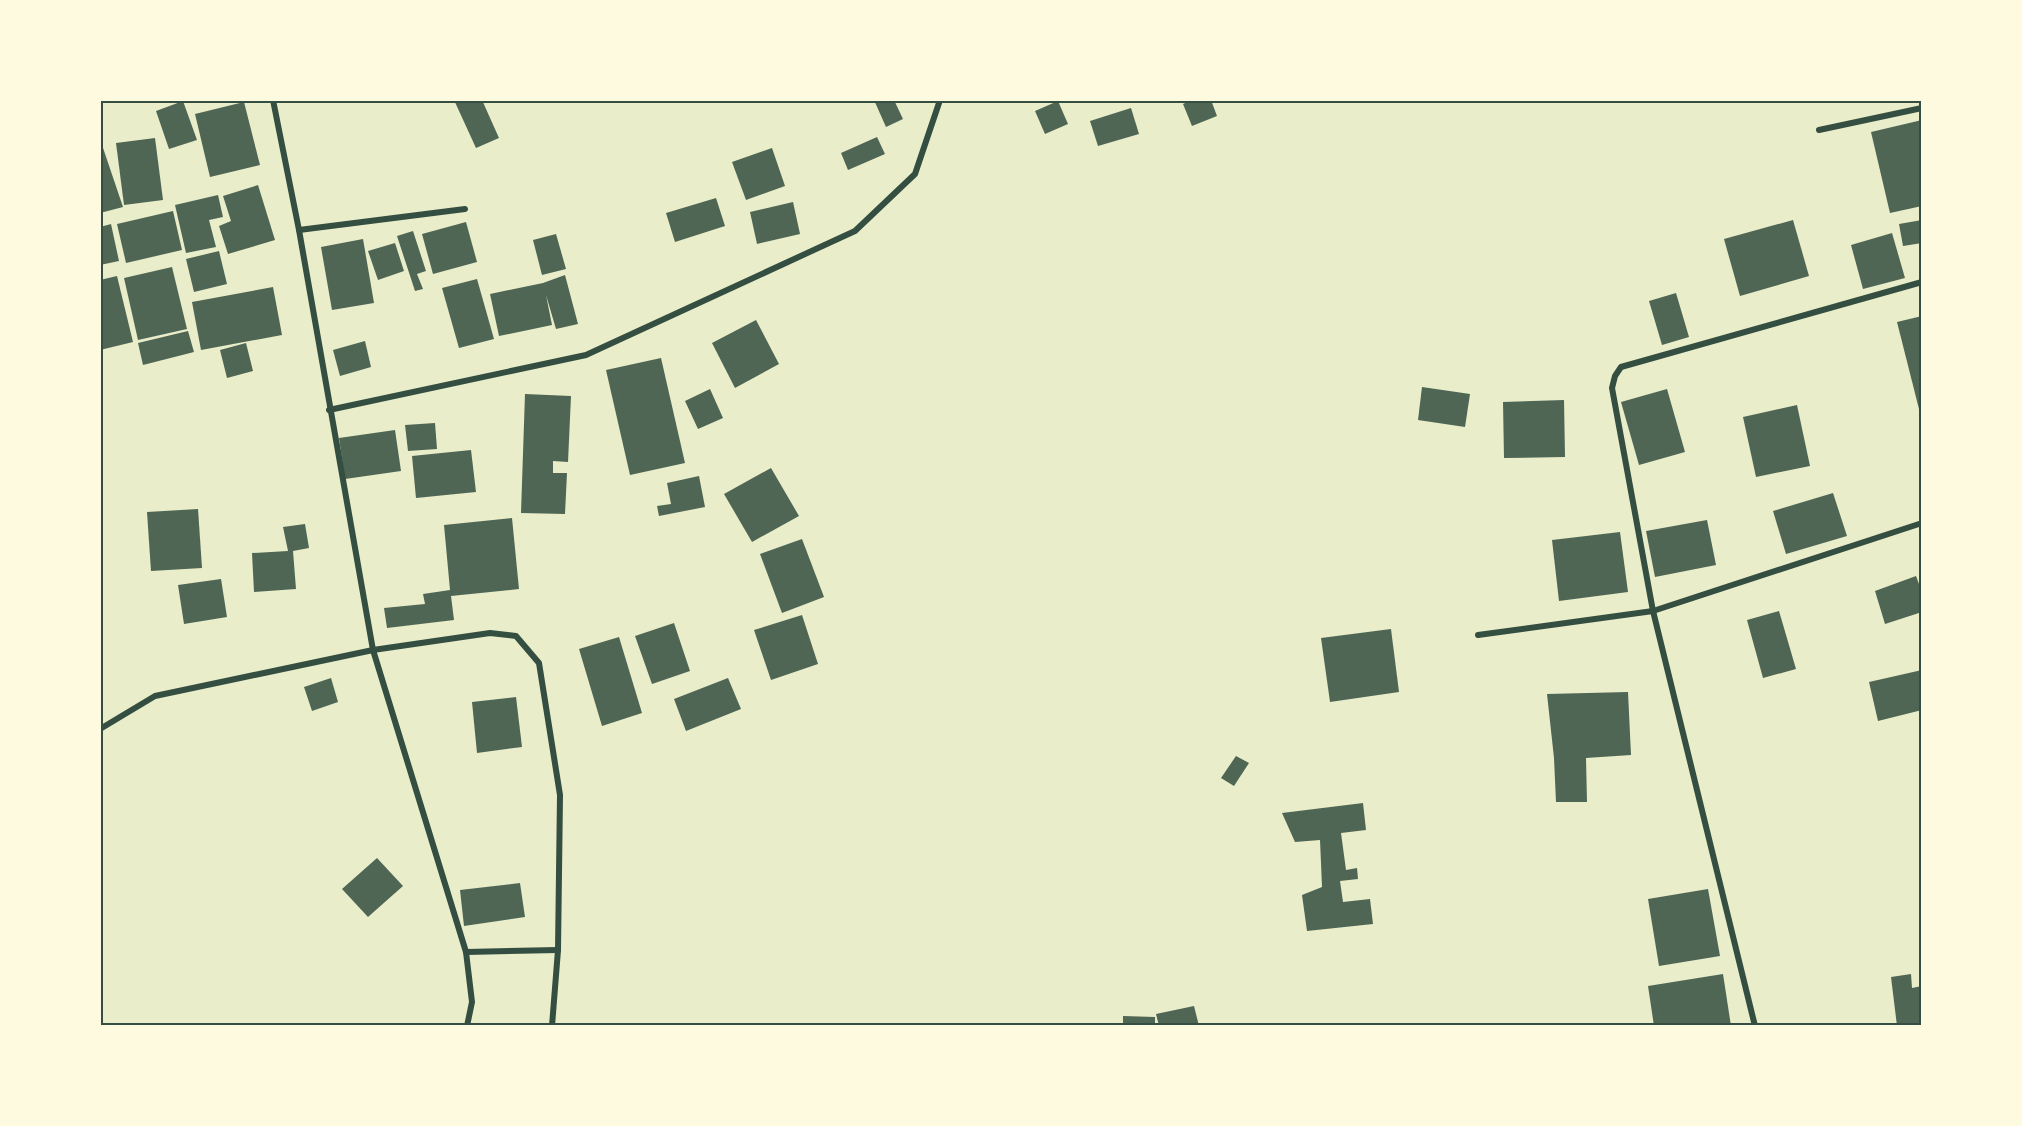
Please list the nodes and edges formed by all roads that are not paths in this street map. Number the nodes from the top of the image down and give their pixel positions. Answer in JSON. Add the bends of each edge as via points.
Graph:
{"nodes":[{"id":1,"x":273,"y":100,"type":"edge"},
{"id":2,"x":940,"y":100,"type":"edge"},
{"id":3,"x":1922,"y":108,"type":"edge"},
{"id":4,"x":1819,"y":130,"type":"dead end"},
{"id":5,"x":465,"y":209,"type":"dead end"},
{"id":6,"x":299,"y":230,"type":"junction"},
{"id":7,"x":1922,"y":282,"type":"edge"},
{"id":8,"x":329,"y":410,"type":"junction"},
{"id":9,"x":1922,"y":523,"type":"edge"},
{"id":10,"x":1653,"y":610,"type":"junction"},
{"id":11,"x":1478,"y":634,"type":"dead end"},
{"id":12,"x":373,"y":650,"type":"junction"},
{"id":13,"x":100,"y":729,"type":"edge"},
{"id":14,"x":558,"y":950,"type":"junction"},
{"id":15,"x":466,"y":952,"type":"junction"},
{"id":16,"x":467,"y":1026,"type":"edge"},
{"id":17,"x":552,"y":1026,"type":"edge"},
{"id":18,"x":1755,"y":1026,"type":"edge"}],
"edges":[{"from":1,"to":6,"type":"street"},
{"from":2,"to":8,"type":"street","via":[[915,174],[855,231],[586,355]]},
{"from":3,"to":4,"type":"street"},
{"from":5,"to":6,"type":"street"},
{"from":6,"to":8,"type":"street"},
{"from":7,"to":10,"type":"street","via":[[1622,367],[1612,388]]},
{"from":8,"to":12,"type":"street"},
{"from":9,"to":10,"type":"street"},
{"from":10,"to":11,"type":"street"},
{"from":10,"to":18,"type":"street"},
{"from":12,"to":13,"type":"street","via":[[155,696]]},
{"from":12,"to":14,"type":"street","via":[[490,633],[516,636],[539,663],[560,795]]},
{"from":12,"to":15,"type":"street"},
{"from":14,"to":15,"type":"street"},
{"from":14,"to":17,"type":"street"},
{"from":15,"to":16,"type":"street","via":[[472,1002]]}]}
